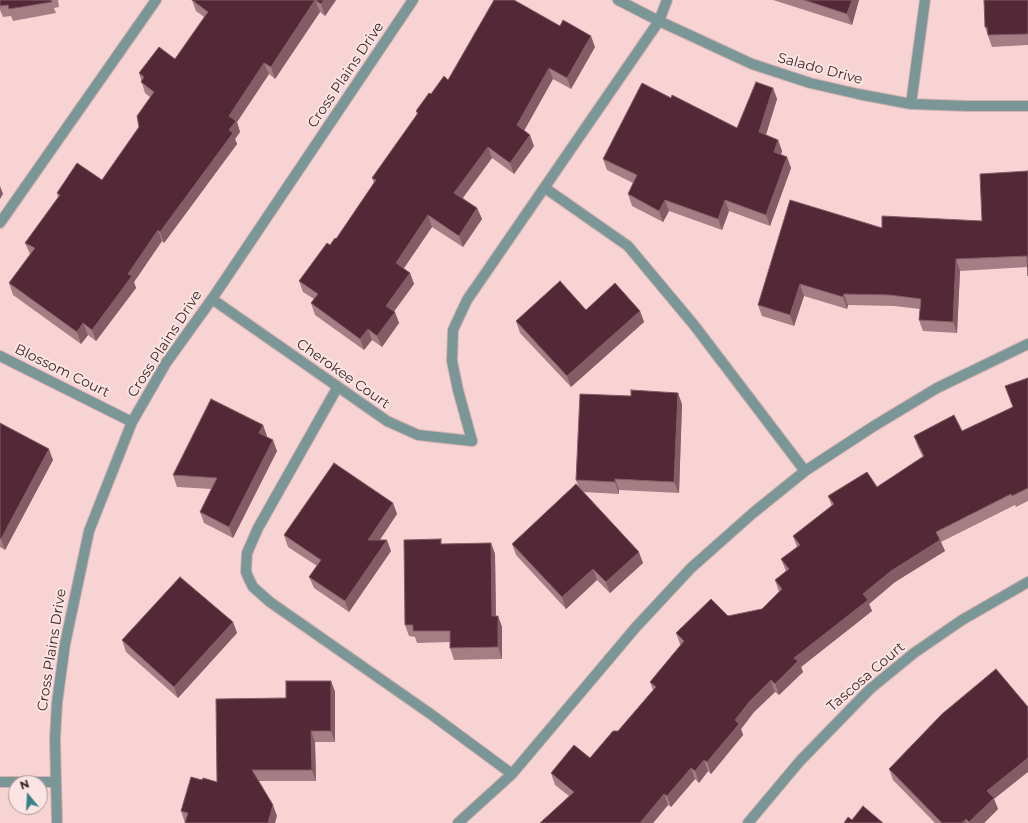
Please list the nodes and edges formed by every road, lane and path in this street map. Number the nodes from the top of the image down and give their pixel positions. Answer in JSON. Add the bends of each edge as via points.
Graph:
{"nodes":[{"id":1,"x":156,"y":0,"type":"edge"},
{"id":2,"x":413,"y":0,"type":"edge"},
{"id":3,"x":618,"y":0,"type":"edge"},
{"id":4,"x":667,"y":0,"type":"edge"},
{"id":5,"x":925,"y":0,"type":"edge"},
{"id":6,"x":658,"y":21,"type":"junction"},
{"id":7,"x":911,"y":104,"type":"junction"},
{"id":8,"x":1028,"y":106,"type":"edge"},
{"id":9,"x":545,"y":188,"type":"junction"},
{"id":10,"x":0,"y":224,"type":"edge"},
{"id":11,"x":212,"y":299,"type":"junction"},
{"id":12,"x":1028,"y":344,"type":"edge"},
{"id":13,"x":0,"y":356,"type":"edge"},
{"id":14,"x":337,"y":388,"type":"junction"},
{"id":15,"x":132,"y":422,"type":"junction"},
{"id":16,"x":805,"y":471,"type":"junction"},
{"id":17,"x":1028,"y":582,"type":"edge"},
{"id":18,"x":512,"y":774,"type":"junction"},
{"id":19,"x":0,"y":782,"type":"edge"},
{"id":20,"x":56,"y":782,"type":"junction"},
{"id":21,"x":57,"y":823,"type":"edge"},
{"id":22,"x":458,"y":823,"type":"edge"},
{"id":23,"x":748,"y":823,"type":"edge"}],
"edges":[{"from":1,"to":10,"type":"street"},
{"from":2,"to":11,"type":"street","name":"Cross Plains Drive"},
{"from":3,"to":6,"type":"street","name":"Salado Drive"},
{"from":4,"to":6,"type":"street"},
{"from":5,"to":7,"type":"street"},
{"from":6,"to":7,"type":"street","name":"Salado Drive","via":[[752,64],[810,83]]},
{"from":6,"to":9,"type":"street"},
{"from":7,"to":8,"type":"street","name":"Salado Drive"},
{"from":9,"to":14,"type":"street","name":"Cherokee Court","via":[[467,300],[453,330],[452,361],[472,441],[418,435],[387,421]]},
{"from":9,"to":16,"type":"street","via":[[628,246],[694,325]]},
{"from":11,"to":14,"type":"street","name":"Cherokee Court"},
{"from":11,"to":15,"type":"street","name":"Cross Plains Drive","via":[[166,363]]},
{"from":12,"to":16,"type":"street","via":[[937,388]]},
{"from":13,"to":15,"type":"street","name":"Blossom Court"},
{"from":14,"to":18,"type":"street","via":[[258,528],[247,553],[246,572],[249,579],[270,602]]},
{"from":15,"to":20,"type":"street","name":"Cross Plains Drive","via":[[89,531],[76,585],[57,703]]},
{"from":16,"to":18,"type":"street","via":[[691,568],[636,627]]},
{"from":17,"to":23,"type":"street","name":"Tascosa Court","via":[[962,620],[914,653],[870,689],[800,761]]},
{"from":18,"to":22,"type":"street"},
{"from":19,"to":20,"type":"street"},
{"from":20,"to":21,"type":"street","name":"Cross Plains Drive"}]}
